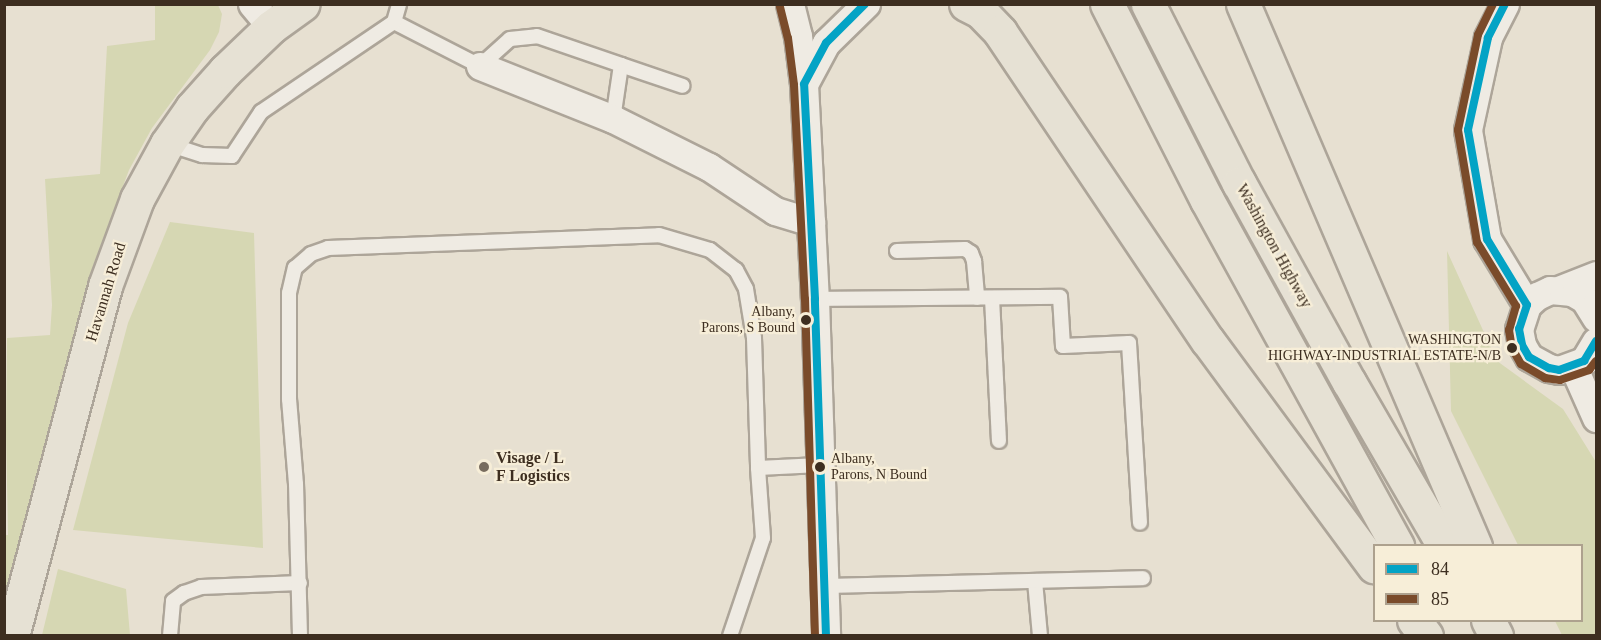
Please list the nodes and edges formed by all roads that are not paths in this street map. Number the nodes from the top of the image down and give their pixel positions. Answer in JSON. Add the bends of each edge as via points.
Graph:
{"nodes":[{"id":1,"x":303,"y":4,"type":"edge"},
{"id":2,"x":399,"y":4,"type":"edge"},
{"id":3,"x":790,"y":4,"type":"edge"},
{"id":4,"x":866,"y":4,"type":"edge"},
{"id":5,"x":966,"y":4,"type":"edge"},
{"id":6,"x":1107,"y":4,"type":"edge"},
{"id":7,"x":1148,"y":4,"type":"edge"},
{"id":8,"x":1243,"y":4,"type":"edge"},
{"id":9,"x":1505,"y":4,"type":"edge"},
{"id":10,"x":262,"y":16,"type":"edge"},
{"id":11,"x":394,"y":22,"type":"junction"},
{"id":12,"x":621,"y":65,"type":"junction"},
{"id":13,"x":480,"y":66,"type":"junction"},
{"id":14,"x":804,"y":84,"type":"junction"},
{"id":15,"x":683,"y":86,"type":"dead end"},
{"id":16,"x":613,"y":120,"type":"junction"},
{"id":17,"x":167,"y":144,"type":"junction"},
{"id":18,"x":811,"y":222,"type":"junction"},
{"id":19,"x":897,"y":251,"type":"dead end"},
{"id":20,"x":1596,"y":275,"type":"edge"},
{"id":21,"x":1558,"y":290,"type":"junction"},
{"id":22,"x":977,"y":298,"type":"junction"},
{"id":23,"x":992,"y":298,"type":"junction"},
{"id":24,"x":815,"y":299,"type":"junction"},
{"id":25,"x":1527,"y":305,"type":"junction"},
{"id":26,"x":1596,"y":318,"type":"edge"},
{"id":27,"x":1596,"y":341,"type":"edge"},
{"id":28,"x":1572,"y":366,"type":"junction"},
{"id":29,"x":1596,"y":418,"type":"edge"},
{"id":30,"x":999,"y":441,"type":"dead end"},
{"id":31,"x":820,"y":465,"type":"junction"},
{"id":32,"x":758,"y":468,"type":"junction"},
{"id":33,"x":1140,"y":523,"type":"dead end"},
{"id":34,"x":1397,"y":544,"type":"edge"},
{"id":35,"x":1443,"y":544,"type":"edge"},
{"id":36,"x":1474,"y":544,"type":"edge"},
{"id":37,"x":1373,"y":565,"type":"edge"},
{"id":38,"x":1143,"y":578,"type":"dead end"},
{"id":39,"x":1035,"y":581,"type":"junction"},
{"id":40,"x":300,"y":583,"type":"junction"},
{"id":41,"x":824,"y":586,"type":"junction"},
{"id":42,"x":1415,"y":622,"type":"edge"},
{"id":43,"x":1441,"y":622,"type":"edge"},
{"id":44,"x":1489,"y":622,"type":"edge"},
{"id":45,"x":1507,"y":622,"type":"edge"},
{"id":46,"x":12,"y":636,"type":"edge"},
{"id":47,"x":170,"y":636,"type":"edge"},
{"id":48,"x":300,"y":636,"type":"edge"},
{"id":49,"x":730,"y":636,"type":"edge"},
{"id":50,"x":826,"y":636,"type":"edge"},
{"id":51,"x":1040,"y":636,"type":"edge"},
{"id":52,"x":1426,"y":636,"type":"edge"},
{"id":53,"x":1448,"y":636,"type":"edge"},
{"id":54,"x":1496,"y":636,"type":"edge"},
{"id":55,"x":1514,"y":636,"type":"edge"}],
"edges":[{"from":1,"to":10,"type":"main road","name":"Havannah Road"},
{"from":2,"to":11,"type":"lane"},
{"from":3,"to":14,"type":"street"},
{"from":4,"to":14,"type":"street","via":[[826,43]]},
{"from":5,"to":37,"type":"main road","via":[[980,11],[1000,32],[1208,341]]},
{"from":6,"to":34,"type":"main road","via":[[1207,201]]},
{"from":7,"to":35,"type":"main road","name":"Washington Highway","via":[[1239,183]]},
{"from":8,"to":36,"type":"main road"},
{"from":9,"to":25,"type":"street","via":[[1488,38],[1468,130],[1487,239]]},
{"from":10,"to":17,"type":"main road","name":"Havannah Road","via":[[225,71]]},
{"from":11,"to":13,"type":"lane"},
{"from":11,"to":17,"type":"lane","via":[[261,111],[232,156],[202,155]]},
{"from":12,"to":13,"type":"lane","via":[[537,36],[510,39]]},
{"from":12,"to":15,"type":"lane"},
{"from":12,"to":16,"type":"lane"},
{"from":13,"to":16,"type":"street"},
{"from":14,"to":18,"type":"street"},
{"from":16,"to":18,"type":"street","via":[[709,167],[775,211]]},
{"from":17,"to":46,"type":"main road","name":"Havannah Road","via":[[137,198],[105,286]]},
{"from":18,"to":24,"type":"street"},
{"from":19,"to":22,"type":"lane","via":[[965,249],[974,261]]},
{"from":20,"to":21,"type":"street"},
{"from":21,"to":25,"type":"street","via":[[1537,296]]},
{"from":21,"to":26,"type":"street","via":[[1584,298]]},
{"from":22,"to":23,"type":"lane"},
{"from":22,"to":24,"type":"lane"},
{"from":23,"to":30,"type":"lane"},
{"from":23,"to":33,"type":"lane","via":[[1060,297],[1063,346],[1129,343]]},
{"from":24,"to":31,"type":"street"},
{"from":25,"to":28,"type":"street","via":[[1518,329],[1529,357],[1549,369]]},
{"from":27,"to":28,"type":"street","via":[[1584,361]]},
{"from":28,"to":29,"type":"street"},
{"from":31,"to":32,"type":"lane"},
{"from":31,"to":41,"type":"street"},
{"from":32,"to":40,"type":"lane","via":[[754,338],[746,289],[736,270],[710,250],[659,235],[328,248],[311,254],[295,268],[289,293],[289,399]]},
{"from":32,"to":49,"type":"lane","via":[[762,538]]},
{"from":38,"to":39,"type":"lane"},
{"from":39,"to":41,"type":"lane"},
{"from":39,"to":51,"type":"lane"},
{"from":40,"to":47,"type":"lane","via":[[201,587],[184,593],[173,601]]},
{"from":40,"to":48,"type":"lane"},
{"from":41,"to":50,"type":"street"},
{"from":42,"to":52,"type":"main road"},
{"from":43,"to":53,"type":"main road"},
{"from":44,"to":54,"type":"main road"},
{"from":45,"to":55,"type":"main road"}]}
